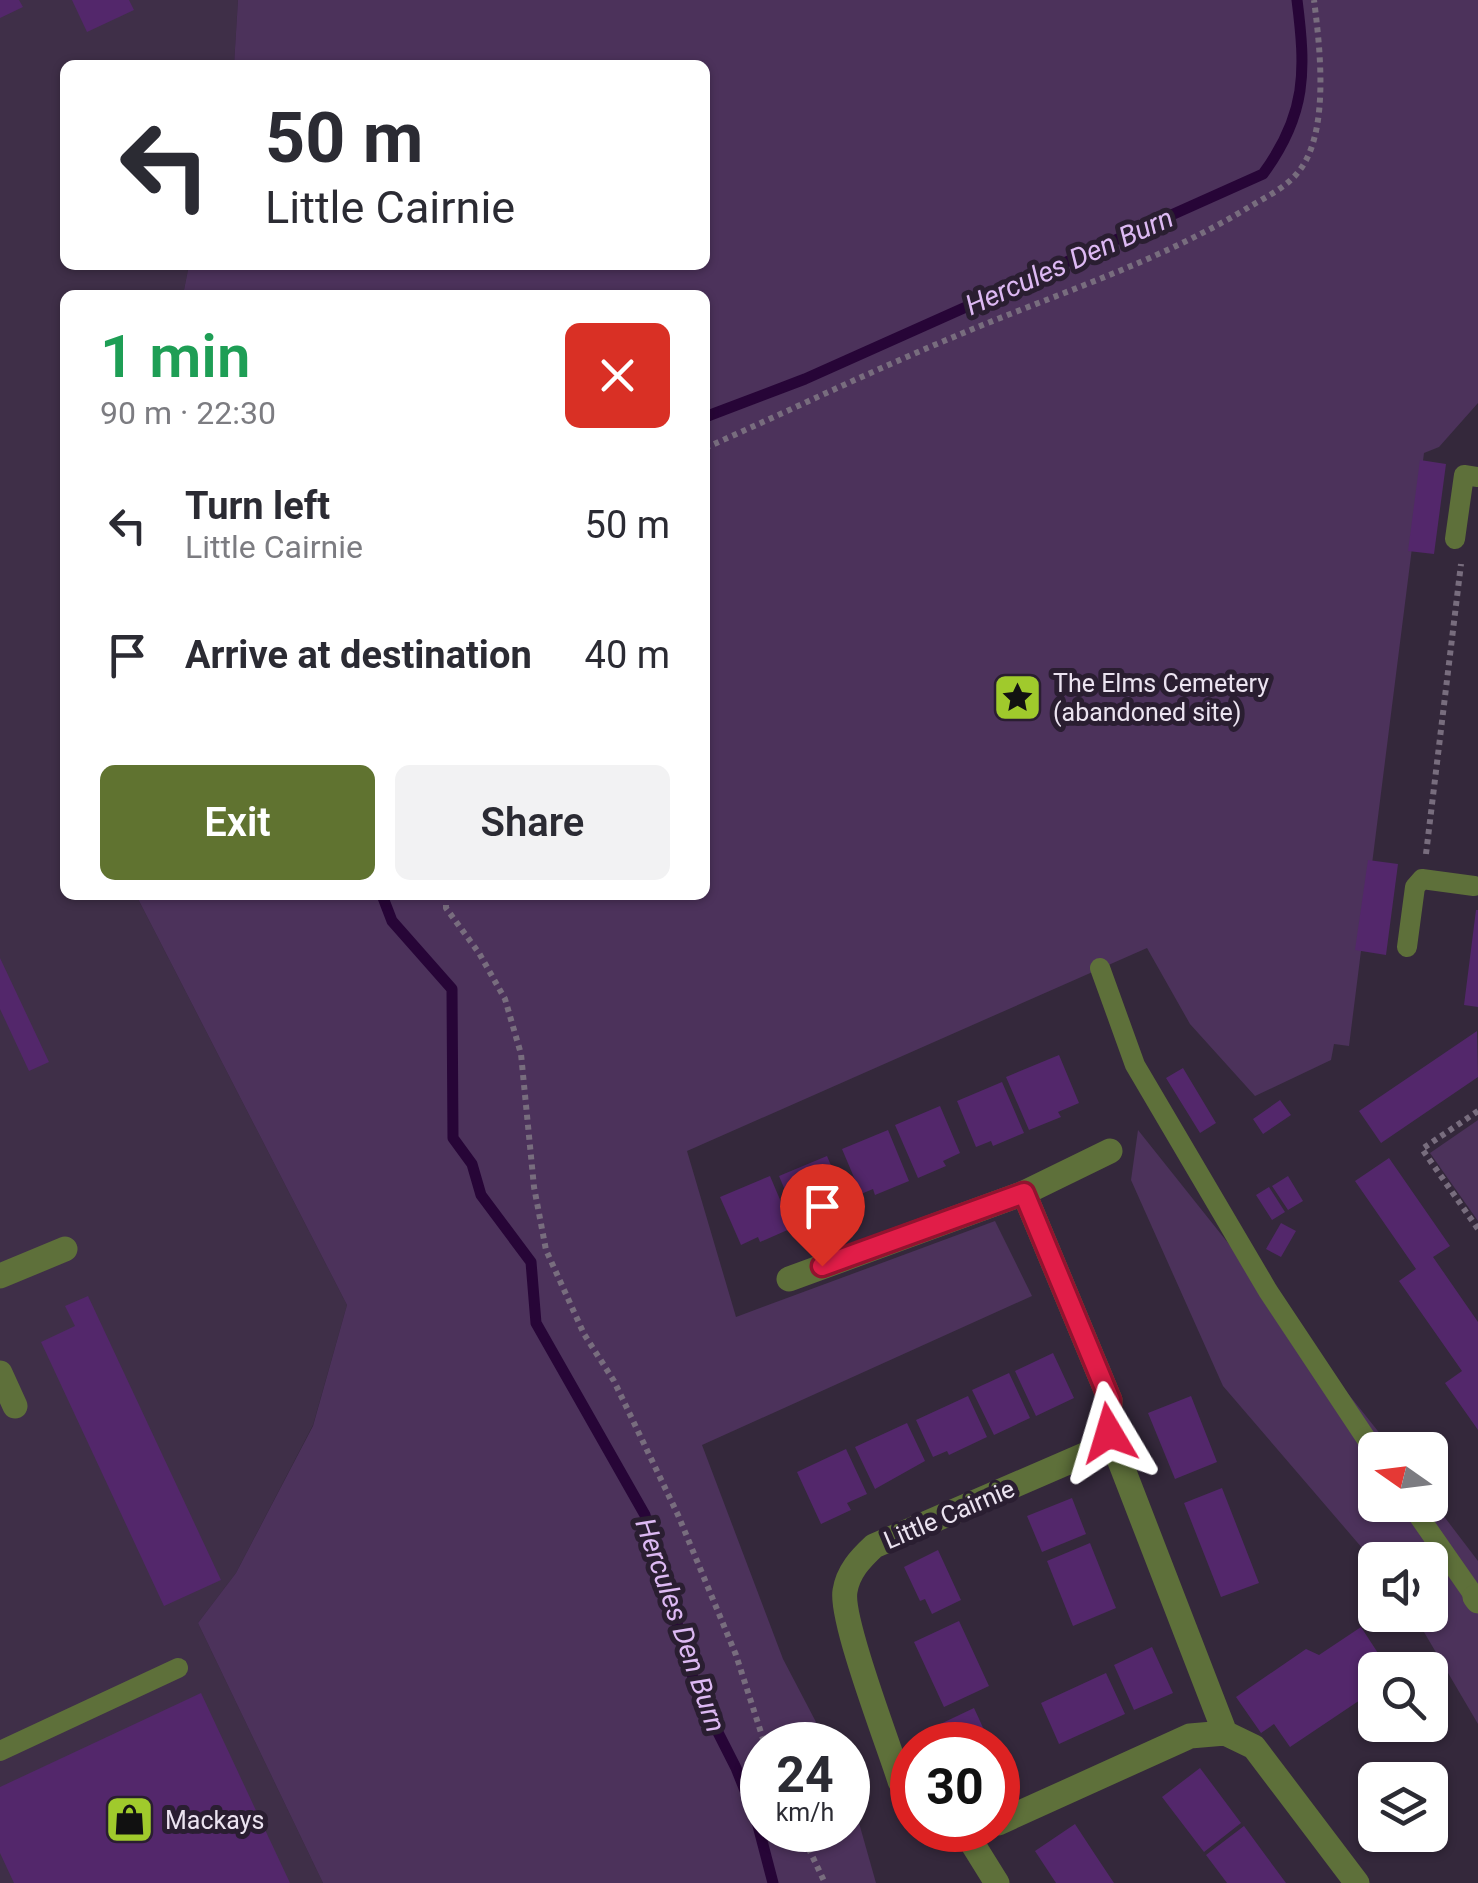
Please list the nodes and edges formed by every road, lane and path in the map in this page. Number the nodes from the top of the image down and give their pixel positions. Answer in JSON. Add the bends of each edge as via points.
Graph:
{"nodes":[{"id":1,"x":1314,"y":0,"type":"edge"},
{"id":2,"x":710,"y":446,"type":"edge"},
{"id":3,"x":1478,"y":477,"type":"edge"},
{"id":4,"x":1455,"y":539,"type":"joint"},
{"id":5,"x":1422,"y":879,"type":"junction"},
{"id":6,"x":1474,"y":886,"type":"dead end"},
{"id":7,"x":446,"y":900,"type":"edge"},
{"id":8,"x":1407,"y":947,"type":"dead end"},
{"id":9,"x":1100,"y":968,"type":"dead end"},
{"id":10,"x":1478,"y":1111,"type":"edge"},
{"id":11,"x":1110,"y":1152,"type":"dead end"},
{"id":12,"x":1024,"y":1193,"type":"junction"},
{"id":13,"x":1478,"y":1229,"type":"edge"},
{"id":14,"x":65,"y":1248,"type":"dead end"},
{"id":15,"x":0,"y":1276,"type":"edge"},
{"id":16,"x":789,"y":1279,"type":"dead end"},
{"id":17,"x":0,"y":1372,"type":"edge"},
{"id":18,"x":16,"y":1406,"type":"dead end"},
{"id":19,"x":1362,"y":1432,"type":"edge"},
{"id":20,"x":1109,"y":1433,"type":"junction"},
{"id":21,"x":1423,"y":1522,"type":"edge"},
{"id":22,"x":1477,"y":1599,"type":"edge"},
{"id":23,"x":178,"y":1668,"type":"dead end"},
{"id":24,"x":758,"y":1722,"type":"edge"},
{"id":25,"x":1225,"y":1732,"type":"junction"},
{"id":26,"x":890,"y":1750,"type":"edge"},
{"id":27,"x":0,"y":1751,"type":"edge"},
{"id":28,"x":1020,"y":1813,"type":"edge"},
{"id":29,"x":811,"y":1852,"type":"edge"},
{"id":30,"x":977,"y":1852,"type":"edge"},
{"id":31,"x":826,"y":1883,"type":"edge"},
{"id":32,"x":996,"y":1883,"type":"edge"},
{"id":33,"x":1357,"y":1883,"type":"edge"}],
"edges":[{"from":1,"to":2,"type":"path","via":[[1322,81],[1318,116],[1300,170],[1284,184],[1217,227]]},
{"from":3,"to":4,"type":"lane","via":[[1464,475]]},
{"from":4,"to":5,"type":"path","via":[[1462,560]]},
{"from":5,"to":6,"type":"lane"},
{"from":5,"to":8,"type":"lane"},
{"from":7,"to":24,"type":"path","via":[[505,999],[521,1054],[546,1250],[678,1515]]},
{"from":9,"to":19,"type":"lane","via":[[1135,1065],[1268,1291]]},
{"from":10,"to":13,"type":"path","via":[[1422,1149]]},
{"from":11,"to":12,"type":"street"},
{"from":12,"to":16,"type":"street"},
{"from":12,"to":20,"type":"street","via":[[1110,1400]]},
{"from":14,"to":15,"type":"street"},
{"from":17,"to":18,"type":"street"},
{"from":20,"to":25,"type":"street"},
{"from":20,"to":26,"type":"street","name":"Little Cairnie","via":[[1089,1453],[874,1546],[855,1564],[844,1593],[849,1622]]},
{"from":21,"to":22,"type":"lane"},
{"from":23,"to":27,"type":"lane"},
{"from":25,"to":28,"type":"street","via":[[1190,1736]]},
{"from":25,"to":33,"type":"street","via":[[1254,1747]]},
{"from":29,"to":31,"type":"path"},
{"from":30,"to":32,"type":"street"}]}
